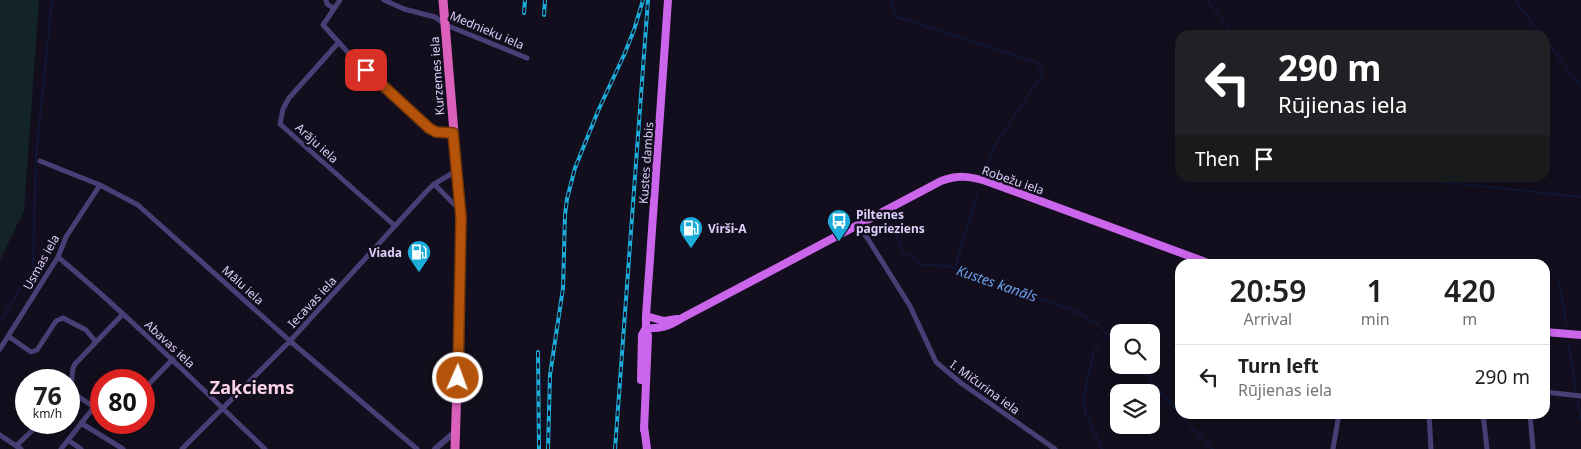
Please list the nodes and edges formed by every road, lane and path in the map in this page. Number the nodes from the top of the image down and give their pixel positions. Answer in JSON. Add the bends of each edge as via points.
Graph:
{"nodes":[{"id":1,"x":326,"y":0,"type":"edge"},
{"id":2,"x":340,"y":0,"type":"edge"},
{"id":3,"x":384,"y":0,"type":"edge"},
{"id":4,"x":443,"y":0,"type":"edge"},
{"id":5,"x":668,"y":0,"type":"edge"},
{"id":6,"x":333,"y":8,"type":"junction"},
{"id":7,"x":446,"y":25,"type":"junction"},
{"id":8,"x":339,"y":42,"type":"junction"},
{"id":9,"x":527,"y":58,"type":"dead end"},
{"id":10,"x":453,"y":133,"type":"junction"},
{"id":11,"x":40,"y":161,"type":"dead end"},
{"id":12,"x":458,"y":170,"type":"junction"},
{"id":13,"x":434,"y":184,"type":"junction"},
{"id":14,"x":100,"y":185,"type":"junction"},
{"id":15,"x":460,"y":207,"type":"junction"},
{"id":16,"x":394,"y":225,"type":"junction"},
{"id":17,"x":858,"y":225,"type":"junction"},
{"id":18,"x":58,"y":258,"type":"junction"},
{"id":19,"x":1197,"y":259,"type":"edge"},
{"id":20,"x":122,"y":315,"type":"junction"},
{"id":21,"x":646,"y":316,"type":"junction"},
{"id":22,"x":682,"y":318,"type":"junction"},
{"id":23,"x":646,"y":328,"type":"junction"},
{"id":24,"x":1550,"y":332,"type":"edge"},
{"id":25,"x":1581,"y":335,"type":"edge"},
{"id":26,"x":8,"y":336,"type":"junction"},
{"id":27,"x":290,"y":341,"type":"junction"},
{"id":28,"x":96,"y":342,"type":"junction"},
{"id":29,"x":0,"y":349,"type":"edge"},
{"id":30,"x":172,"y":360,"type":"junction"},
{"id":31,"x":73,"y":369,"type":"edge"},
{"id":32,"x":155,"y":378,"type":"edge"},
{"id":33,"x":1550,"y":393,"type":"edge"},
{"id":34,"x":1581,"y":396,"type":"edge"},
{"id":35,"x":222,"y":409,"type":"junction"},
{"id":36,"x":90,"y":412,"type":"edge"},
{"id":37,"x":1338,"y":419,"type":"edge"},
{"id":38,"x":1429,"y":419,"type":"edge"},
{"id":39,"x":1484,"y":419,"type":"edge"},
{"id":40,"x":1530,"y":419,"type":"edge"},
{"id":41,"x":82,"y":423,"type":"junction"},
{"id":42,"x":456,"y":431,"type":"junction"},
{"id":43,"x":30,"y":434,"type":"edge"},
{"id":44,"x":0,"y":435,"type":"edge"},
{"id":45,"x":68,"y":440,"type":"junction"},
{"id":46,"x":19,"y":447,"type":"edge"},
{"id":47,"x":61,"y":449,"type":"edge"},
{"id":48,"x":81,"y":449,"type":"edge"},
{"id":49,"x":123,"y":449,"type":"edge"},
{"id":50,"x":182,"y":449,"type":"edge"},
{"id":51,"x":265,"y":449,"type":"edge"},
{"id":52,"x":417,"y":449,"type":"edge"},
{"id":53,"x":435,"y":449,"type":"edge"},
{"id":54,"x":455,"y":449,"type":"edge"},
{"id":55,"x":646,"y":449,"type":"edge"},
{"id":56,"x":1056,"y":449,"type":"edge"},
{"id":57,"x":1333,"y":449,"type":"edge"},
{"id":58,"x":1431,"y":449,"type":"edge"},
{"id":59,"x":1487,"y":449,"type":"edge"},
{"id":60,"x":1533,"y":449,"type":"edge"}],
"edges":[{"from":1,"to":6,"type":"street"},
{"from":2,"to":6,"type":"street"},
{"from":3,"to":7,"type":"street","name":"Mednieku iela","via":[[435,17]]},
{"from":4,"to":7,"type":"highway","name":"Kurzemes iela"},
{"from":5,"to":21,"type":"main road","name":"Kustes dambis"},
{"from":6,"to":8,"type":"street","via":[[323,25]]},
{"from":7,"to":9,"type":"street","name":"Mednieku iela"},
{"from":7,"to":10,"type":"highway","name":"Kurzemes iela"},
{"from":8,"to":10,"type":"street","via":[[429,128]]},
{"from":8,"to":16,"type":"street","name":"Arāju iela","via":[[289,98],[280,124]]},
{"from":10,"to":12,"type":"highway","name":"Kurzemes iela"},
{"from":11,"to":14,"type":"street","name":"Mālu iela"},
{"from":12,"to":13,"type":"street","name":"Iecavas iela"},
{"from":12,"to":15,"type":"highway","name":"Kurzemes iela"},
{"from":13,"to":15,"type":"street"},
{"from":13,"to":16,"type":"street","name":"Iecavas iela"},
{"from":14,"to":18,"type":"street","name":"Usmas iela","via":[[66,237]]},
{"from":14,"to":27,"type":"street","name":"Mālu iela","via":[[138,205]]},
{"from":15,"to":42,"type":"highway","name":"Kurzemes iela"},
{"from":16,"to":27,"type":"street","name":"Iecavas iela"},
{"from":17,"to":19,"type":"main road","name":"Robežu iela","via":[[940,181],[966,176]]},
{"from":17,"to":22,"type":"main road","name":"Robežu iela"},
{"from":17,"to":56,"type":"street","name":"I. Mičurina iela","via":[[910,306],[936,362]]},
{"from":18,"to":20,"type":"street","name":"Abavas iela"},
{"from":18,"to":26,"type":"street","name":"Usmas iela"},
{"from":20,"to":28,"type":"street"},
{"from":20,"to":30,"type":"street","name":"Abavas iela"},
{"from":21,"to":22,"type":"main road","name":"Robežu iela","via":[[664,320]]},
{"from":21,"to":23,"type":"main road","name":"Kustes dambis"},
{"from":22,"to":23,"type":"main road","name":"Robežu iela","via":[[666,327]]},
{"from":23,"to":55,"type":"main road","name":"Kustes dambis"},
{"from":24,"to":25,"type":"main road"},
{"from":26,"to":28,"type":"street","via":[[34,352],[56,320],[63,318],[86,330]]},
{"from":26,"to":29,"type":"street","name":"Usmas iela"},
{"from":27,"to":35,"type":"street","name":"Iecavas iela"},
{"from":27,"to":52,"type":"street","name":"Mālu iela"},
{"from":28,"to":31,"type":"street"},
{"from":30,"to":32,"type":"street"},
{"from":30,"to":35,"type":"street","name":"Abavas iela"},
{"from":33,"to":34,"type":"street"},
{"from":35,"to":50,"type":"street","name":"Iecavas iela"},
{"from":35,"to":51,"type":"street","name":"Abavas iela"},
{"from":36,"to":41,"type":"street"},
{"from":37,"to":57,"type":"street"},
{"from":38,"to":58,"type":"street"},
{"from":39,"to":59,"type":"street"},
{"from":40,"to":60,"type":"street"},
{"from":41,"to":45,"type":"street"},
{"from":41,"to":49,"type":"street"},
{"from":42,"to":53,"type":"street"},
{"from":42,"to":54,"type":"highway","name":"Kurzemes iela"},
{"from":43,"to":46,"type":"street"},
{"from":44,"to":46,"type":"street"},
{"from":45,"to":47,"type":"street"},
{"from":45,"to":48,"type":"street"}]}
